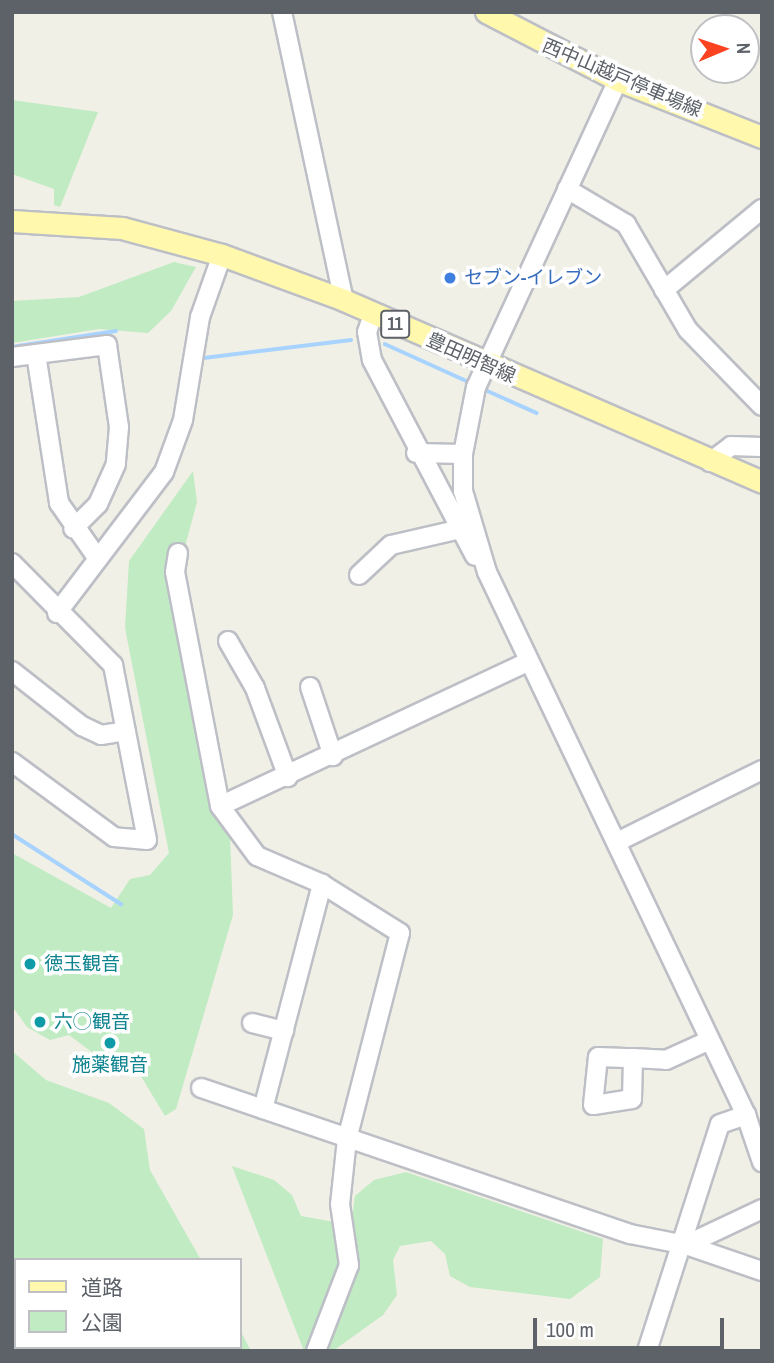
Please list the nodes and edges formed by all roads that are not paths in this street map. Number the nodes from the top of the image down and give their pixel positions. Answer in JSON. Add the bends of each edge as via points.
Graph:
{"nodes":[{"id":1,"x":282,"y":12,"type":"edge"},
{"id":2,"x":486,"y":12,"type":"edge"},
{"id":3,"x":618,"y":80,"type":"junction"},
{"id":4,"x":762,"y":137,"type":"edge"},
{"id":5,"x":567,"y":189,"type":"junction"},
{"id":6,"x":762,"y":209,"type":"edge"},
{"id":7,"x":12,"y":221,"type":"edge"},
{"id":8,"x":222,"y":255,"type":"junction"},
{"id":9,"x":664,"y":290,"type":"junction"},
{"id":10,"x":344,"y":300,"type":"junction"},
{"id":11,"x":373,"y":314,"type":"junction"},
{"id":12,"x":36,"y":354,"type":"junction"},
{"id":13,"x":12,"y":357,"type":"edge"},
{"id":14,"x":485,"y":365,"type":"junction"},
{"id":15,"x":762,"y":406,"type":"edge"},
{"id":16,"x":762,"y":447,"type":"edge"},
{"id":17,"x":416,"y":453,"type":"junction"},
{"id":18,"x":463,"y":454,"type":"junction"},
{"id":19,"x":710,"y":462,"type":"junction"},
{"id":20,"x":762,"y":482,"type":"edge"},
{"id":21,"x":73,"y":529,"type":"junction"},
{"id":22,"x":456,"y":530,"type":"junction"},
{"id":23,"x":178,"y":553,"type":"dead end"},
{"id":24,"x":98,"y":559,"type":"junction"},
{"id":25,"x":13,"y":567,"type":"edge"},
{"id":26,"x":486,"y":572,"type":"junction"},
{"id":27,"x":359,"y":575,"type":"dead end"},
{"id":28,"x":57,"y":613,"type":"junction"},
{"id":29,"x":228,"y":641,"type":"dead end"},
{"id":30,"x":529,"y":661,"type":"junction"},
{"id":31,"x":12,"y":671,"type":"edge"},
{"id":32,"x":310,"y":687,"type":"dead end"},
{"id":33,"x":126,"y":731,"type":"junction"},
{"id":34,"x":333,"y":756,"type":"junction"},
{"id":35,"x":12,"y":762,"type":"edge"},
{"id":36,"x":762,"y":770,"type":"edge"},
{"id":37,"x":288,"y":777,"type":"junction"},
{"id":38,"x":220,"y":806,"type":"junction"},
{"id":39,"x":617,"y":842,"type":"junction"},
{"id":40,"x":322,"y":884,"type":"junction"},
{"id":41,"x":252,"y":1023,"type":"dead end"},
{"id":42,"x":284,"y":1031,"type":"junction"},
{"id":43,"x":710,"y":1040,"type":"junction"},
{"id":44,"x":634,"y":1058,"type":"dead end"},
{"id":45,"x":201,"y":1088,"type":"dead end"},
{"id":46,"x":263,"y":1109,"type":"junction"},
{"id":47,"x":746,"y":1115,"type":"junction"},
{"id":48,"x":347,"y":1139,"type":"junction"},
{"id":49,"x":762,"y":1163,"type":"edge"},
{"id":50,"x":762,"y":1209,"type":"edge"},
{"id":51,"x":684,"y":1244,"type":"junction"},
{"id":52,"x":762,"y":1270,"type":"edge"},
{"id":53,"x":316,"y":1351,"type":"edge"},
{"id":54,"x":647,"y":1351,"type":"edge"}],
"edges":[{"from":1,"to":10,"type":"street"},
{"from":2,"to":3,"type":"main road","name":"西中山越戸停車場線"},
{"from":3,"to":4,"type":"main road","name":"西中山越戸停車場線"},
{"from":3,"to":5,"type":"street"},
{"from":5,"to":9,"type":"street","via":[[626,224]]},
{"from":5,"to":14,"type":"street"},
{"from":6,"to":9,"type":"street"},
{"from":7,"to":8,"type":"main road","name":"豊田明智線","number":"11","via":[[122,228]]},
{"from":8,"to":10,"type":"main road","name":"豊田明智線","number":"11"},
{"from":8,"to":24,"type":"street","via":[[200,317],[175,446],[164,472]]},
{"from":9,"to":15,"type":"street","via":[[709,357]]},
{"from":10,"to":11,"type":"main road","name":"豊田明智線","number":"11"},
{"from":11,"to":14,"type":"main road","name":"豊田明智線","number":"11"},
{"from":11,"to":17,"type":"street","via":[[367,332],[372,360]]},
{"from":12,"to":13,"type":"street"},
{"from":12,"to":21,"type":"street","via":[[52,477]]},
{"from":12,"to":21,"type":"street","via":[[107,345],[119,427],[116,464],[97,504]]},
{"from":14,"to":18,"type":"street"},
{"from":14,"to":19,"type":"main road","name":"豊田明智線","number":"11"},
{"from":16,"to":19,"type":"street","via":[[731,446]]},
{"from":17,"to":18,"type":"street"},
{"from":17,"to":22,"type":"street"},
{"from":18,"to":26,"type":"street","via":[[468,521]]},
{"from":19,"to":20,"type":"main road","name":"豊田明智線","number":"11"},
{"from":21,"to":24,"type":"street"},
{"from":22,"to":26,"type":"street"},
{"from":22,"to":27,"type":"street","via":[[377,551]]},
{"from":23,"to":38,"type":"street","via":[[175,572]]},
{"from":24,"to":28,"type":"street"},
{"from":25,"to":28,"type":"street"},
{"from":26,"to":30,"type":"street"},
{"from":28,"to":33,"type":"street","via":[[109,657]]},
{"from":29,"to":37,"type":"street","via":[[255,688]]},
{"from":30,"to":34,"type":"street"},
{"from":30,"to":39,"type":"street"},
{"from":31,"to":33,"type":"street","via":[[82,726],[101,735]]},
{"from":32,"to":34,"type":"street"},
{"from":33,"to":35,"type":"street","via":[[147,840],[114,837]]},
{"from":34,"to":37,"type":"street"},
{"from":36,"to":39,"type":"street"},
{"from":37,"to":38,"type":"street"},
{"from":38,"to":40,"type":"street","via":[[257,856]]},
{"from":39,"to":43,"type":"street"},
{"from":40,"to":42,"type":"street"},
{"from":40,"to":48,"type":"street","via":[[400,933]]},
{"from":41,"to":42,"type":"street"},
{"from":42,"to":46,"type":"street"},
{"from":43,"to":44,"type":"street","via":[[666,1060]]},
{"from":43,"to":47,"type":"street"},
{"from":45,"to":46,"type":"street"},
{"from":46,"to":48,"type":"street"},
{"from":47,"to":49,"type":"street"},
{"from":47,"to":51,"type":"street","via":[[720,1124]]},
{"from":48,"to":51,"type":"street","via":[[630,1234]]},
{"from":48,"to":53,"type":"street","via":[[340,1204],[349,1265]]},
{"from":50,"to":51,"type":"street"},
{"from":51,"to":52,"type":"street"},
{"from":51,"to":54,"type":"street"}]}
